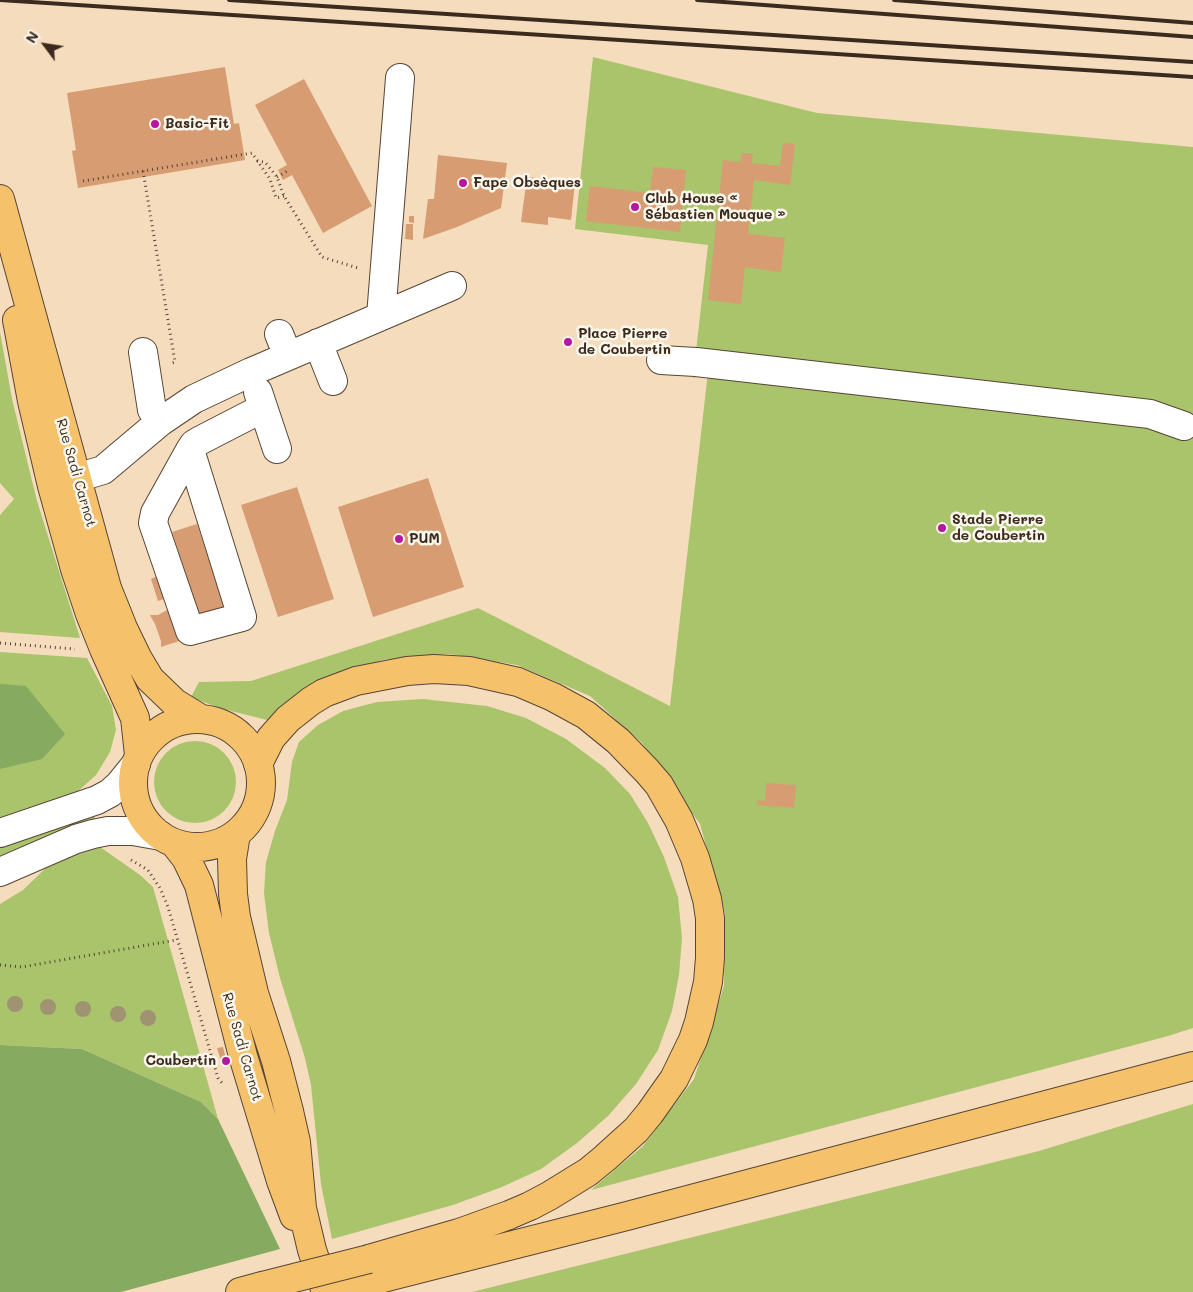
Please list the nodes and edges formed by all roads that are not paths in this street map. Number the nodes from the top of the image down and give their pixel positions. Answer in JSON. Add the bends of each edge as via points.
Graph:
{"nodes":[{"id":1,"x":400,"y":78,"type":"dead end"},
{"id":2,"x":0,"y":199,"type":"edge"},
{"id":3,"x":0,"y":212,"type":"edge"},
{"id":4,"x":452,"y":286,"type":"dead end"},
{"id":5,"x":381,"y":316,"type":"junction"},
{"id":6,"x":318,"y":343,"type":"junction"},
{"id":7,"x":143,"y":352,"type":"dead end"},
{"id":8,"x":661,"y":360,"type":"dead end"},
{"id":9,"x":251,"y":372,"type":"junction"},
{"id":10,"x":333,"y":381,"type":"dead end"},
{"id":11,"x":263,"y":408,"type":"junction"},
{"id":12,"x":160,"y":422,"type":"junction"},
{"id":13,"x":1184,"y":426,"type":"dead end"},
{"id":14,"x":277,"y":449,"type":"dead end"},
{"id":15,"x":190,"y":450,"type":"junction"},
{"id":16,"x":64,"y":482,"type":"junction"},
{"id":17,"x":201,"y":719,"type":"junction"},
{"id":18,"x":137,"y":759,"type":"junction"},
{"id":19,"x":258,"y":764,"type":"junction"},
{"id":20,"x":0,"y":833,"type":"edge"},
{"id":21,"x":236,"y":834,"type":"junction"},
{"id":22,"x":168,"y":840,"type":"junction"},
{"id":23,"x":0,"y":872,"type":"edge"},
{"id":24,"x":1193,"y":1066,"type":"edge"},
{"id":25,"x":312,"y":1250,"type":"junction"},
{"id":26,"x":372,"y":1269,"type":"junction"},
{"id":27,"x":251,"y":1289,"type":"edge"},
{"id":28,"x":327,"y":1292,"type":"edge"}],
"edges":[{"from":1,"to":5,"type":"lane"},
{"from":2,"to":16,"type":"main road","name":"Rue Sadi Carnot"},
{"from":3,"to":16,"type":"main road","name":"Rue Sadi Carnot","via":[[32,401]]},
{"from":4,"to":5,"type":"lane"},
{"from":5,"to":6,"type":"lane"},
{"from":6,"to":9,"type":"lane","via":[[284,345]]},
{"from":6,"to":10,"type":"lane"},
{"from":7,"to":12,"type":"lane","via":[[152,410]]},
{"from":8,"to":13,"type":"lane","via":[[1150,414]]},
{"from":9,"to":11,"type":"lane"},
{"from":9,"to":12,"type":"lane","via":[[194,399]]},
{"from":11,"to":14,"type":"lane"},
{"from":11,"to":15,"type":"lane","via":[[199,441]]},
{"from":12,"to":16,"type":"lane","via":[[103,470]]},
{"from":15,"to":15,"type":"lane","via":[[242,617],[190,631],[153,522],[154,513]]},
{"from":16,"to":17,"type":"main road","name":"Rue Sadi Carnot","via":[[138,659],[158,688]]},
{"from":16,"to":18,"type":"main road","name":"Rue Sadi Carnot","via":[[75,569],[90,614],[135,718]]},
{"from":17,"to":18,"type":"main road","via":[[182,721],[165,728],[150,740]]},
{"from":17,"to":19,"type":"main road","via":[[220,723],[236,733],[250,747]]},
{"from":18,"to":20,"type":"lane","via":[[110,793]]},
{"from":18,"to":22,"type":"main road","via":[[132,782],[134,800],[147,824]]},
{"from":19,"to":21,"type":"main road","via":[[259,798],[253,814]]},
{"from":19,"to":26,"type":"main road","via":[[271,738],[297,711],[324,693],[356,681],[434,669],[476,672],[518,682],[586,715],[647,771],[679,820],[707,899],[710,958],[699,1022],[674,1079],[636,1130],[588,1172],[549,1196]]},
{"from":21,"to":22,"type":"main road","via":[[207,846],[191,847]]},
{"from":21,"to":25,"type":"main road","name":"Rue Sadi Carnot","via":[[232,859],[236,917],[254,993],[289,1111],[296,1142],[302,1208]]},
{"from":22,"to":23,"type":"lane","via":[[133,832],[92,834]]},
{"from":22,"to":25,"type":"main road","name":"Rue Sadi Carnot","via":[[186,858],[199,885],[231,1014],[280,1181]]},
{"from":24,"to":26,"type":"main road","via":[[637,1214]]},
{"from":25,"to":28,"type":"main road","name":"Rue Sadi Carnot"},
{"from":26,"to":27,"type":"main road","bridge":true},
{"from":26,"to":28,"type":"main road"}]}
